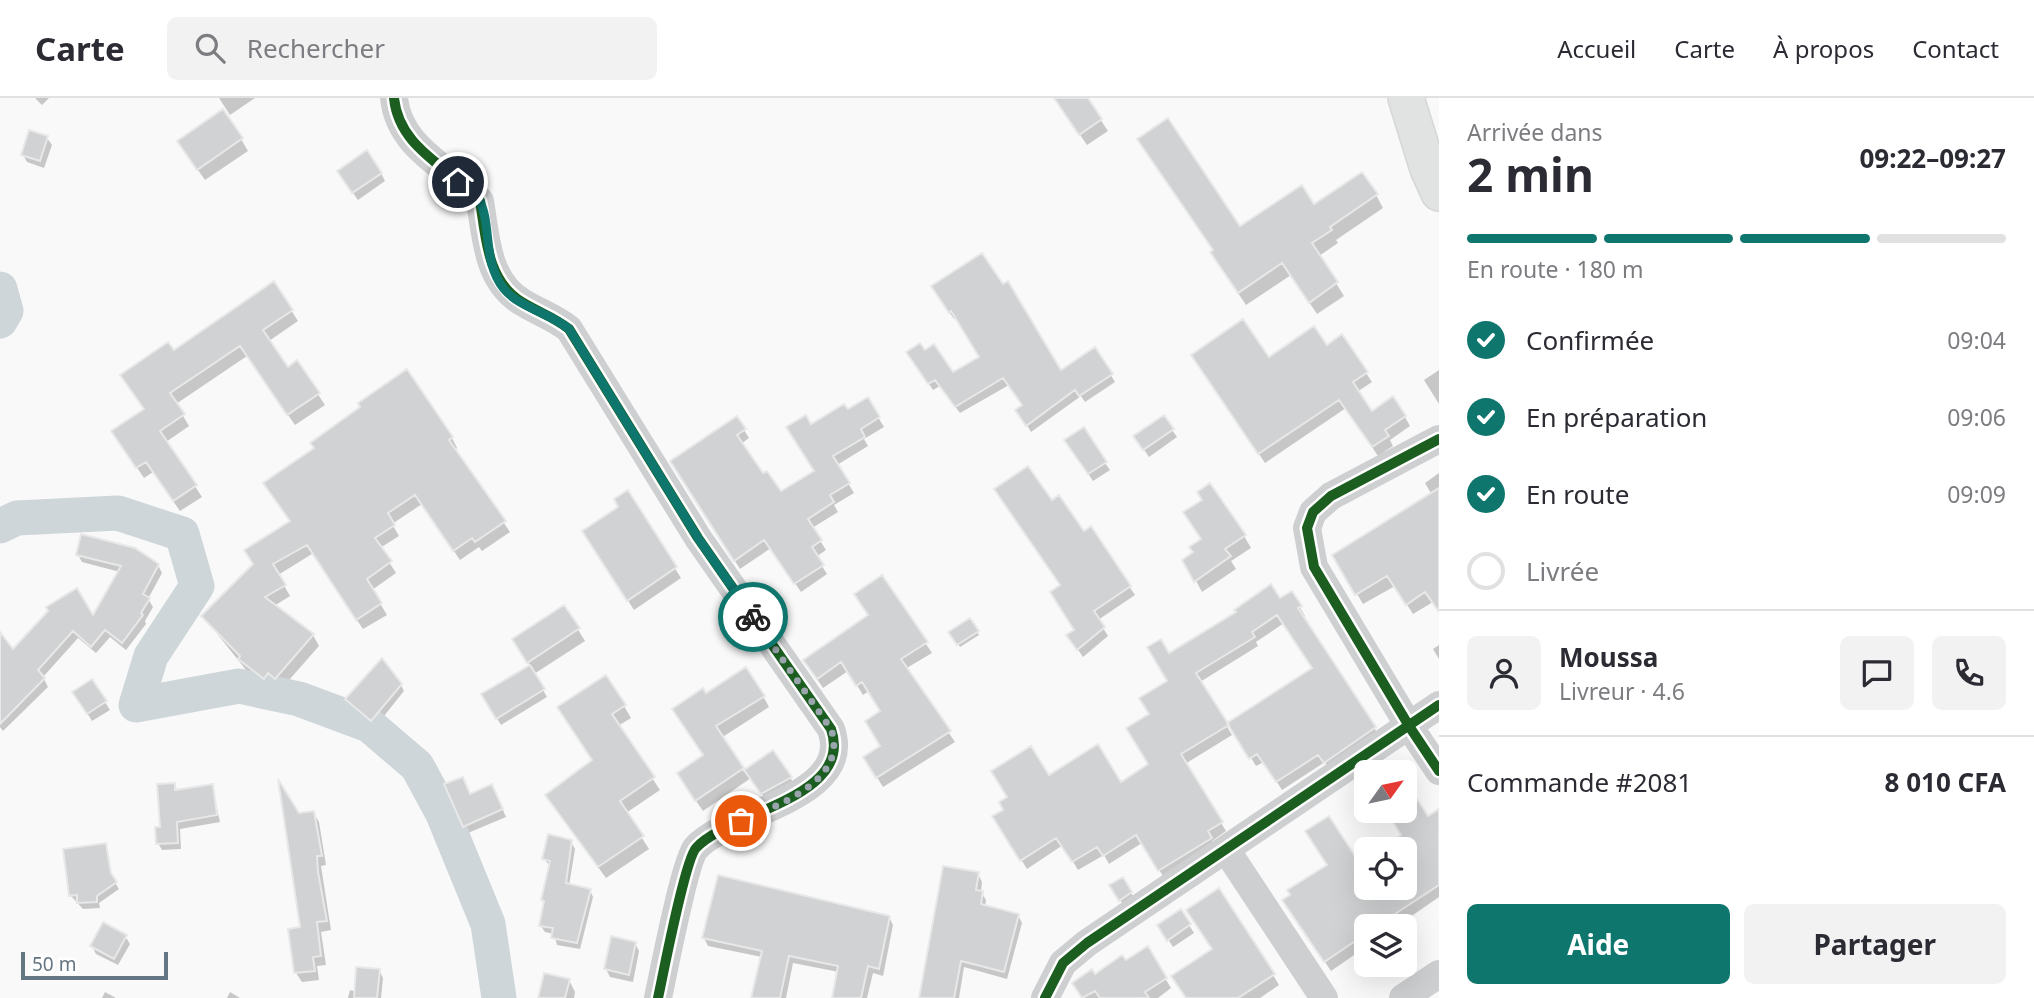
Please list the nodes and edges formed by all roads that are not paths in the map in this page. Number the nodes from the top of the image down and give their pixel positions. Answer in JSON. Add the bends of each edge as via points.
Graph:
{"nodes":[{"id":1,"x":394,"y":98,"type":"edge"},
{"id":2,"x":1406,"y":98,"type":"edge"},
{"id":3,"x":1439,"y":193,"type":"edge"},
{"id":4,"x":1439,"y":439,"type":"edge"},
{"id":5,"x":1439,"y":705,"type":"edge"},
{"id":6,"x":1409,"y":726,"type":"junction"},
{"id":7,"x":1439,"y":771,"type":"edge"},
{"id":8,"x":1227,"y":851,"type":"junction"},
{"id":9,"x":1439,"y":974,"type":"edge"},
{"id":10,"x":1051,"y":994,"type":"edge"},
{"id":11,"x":658,"y":998,"type":"edge"},
{"id":12,"x":1324,"y":998,"type":"edge"},
{"id":13,"x":1403,"y":998,"type":"edge"}],
"edges":[{"from":1,"to":11,"type":"street","via":[[405,130],[421,150],[480,201],[488,253],[505,290],[569,329],[698,538],[834,739],[827,771],[784,803],[720,830],[694,850]]},
{"from":2,"to":3,"type":"main road"},
{"from":4,"to":6,"type":"street","via":[[1331,496],[1313,512],[1307,528],[1314,568]]},
{"from":5,"to":6,"type":"street"},
{"from":6,"to":7,"type":"street"},
{"from":6,"to":8,"type":"street"},
{"from":8,"to":10,"type":"street","via":[[1087,943],[1063,963]]},
{"from":8,"to":12,"type":"street"},
{"from":9,"to":13,"type":"street"}]}
